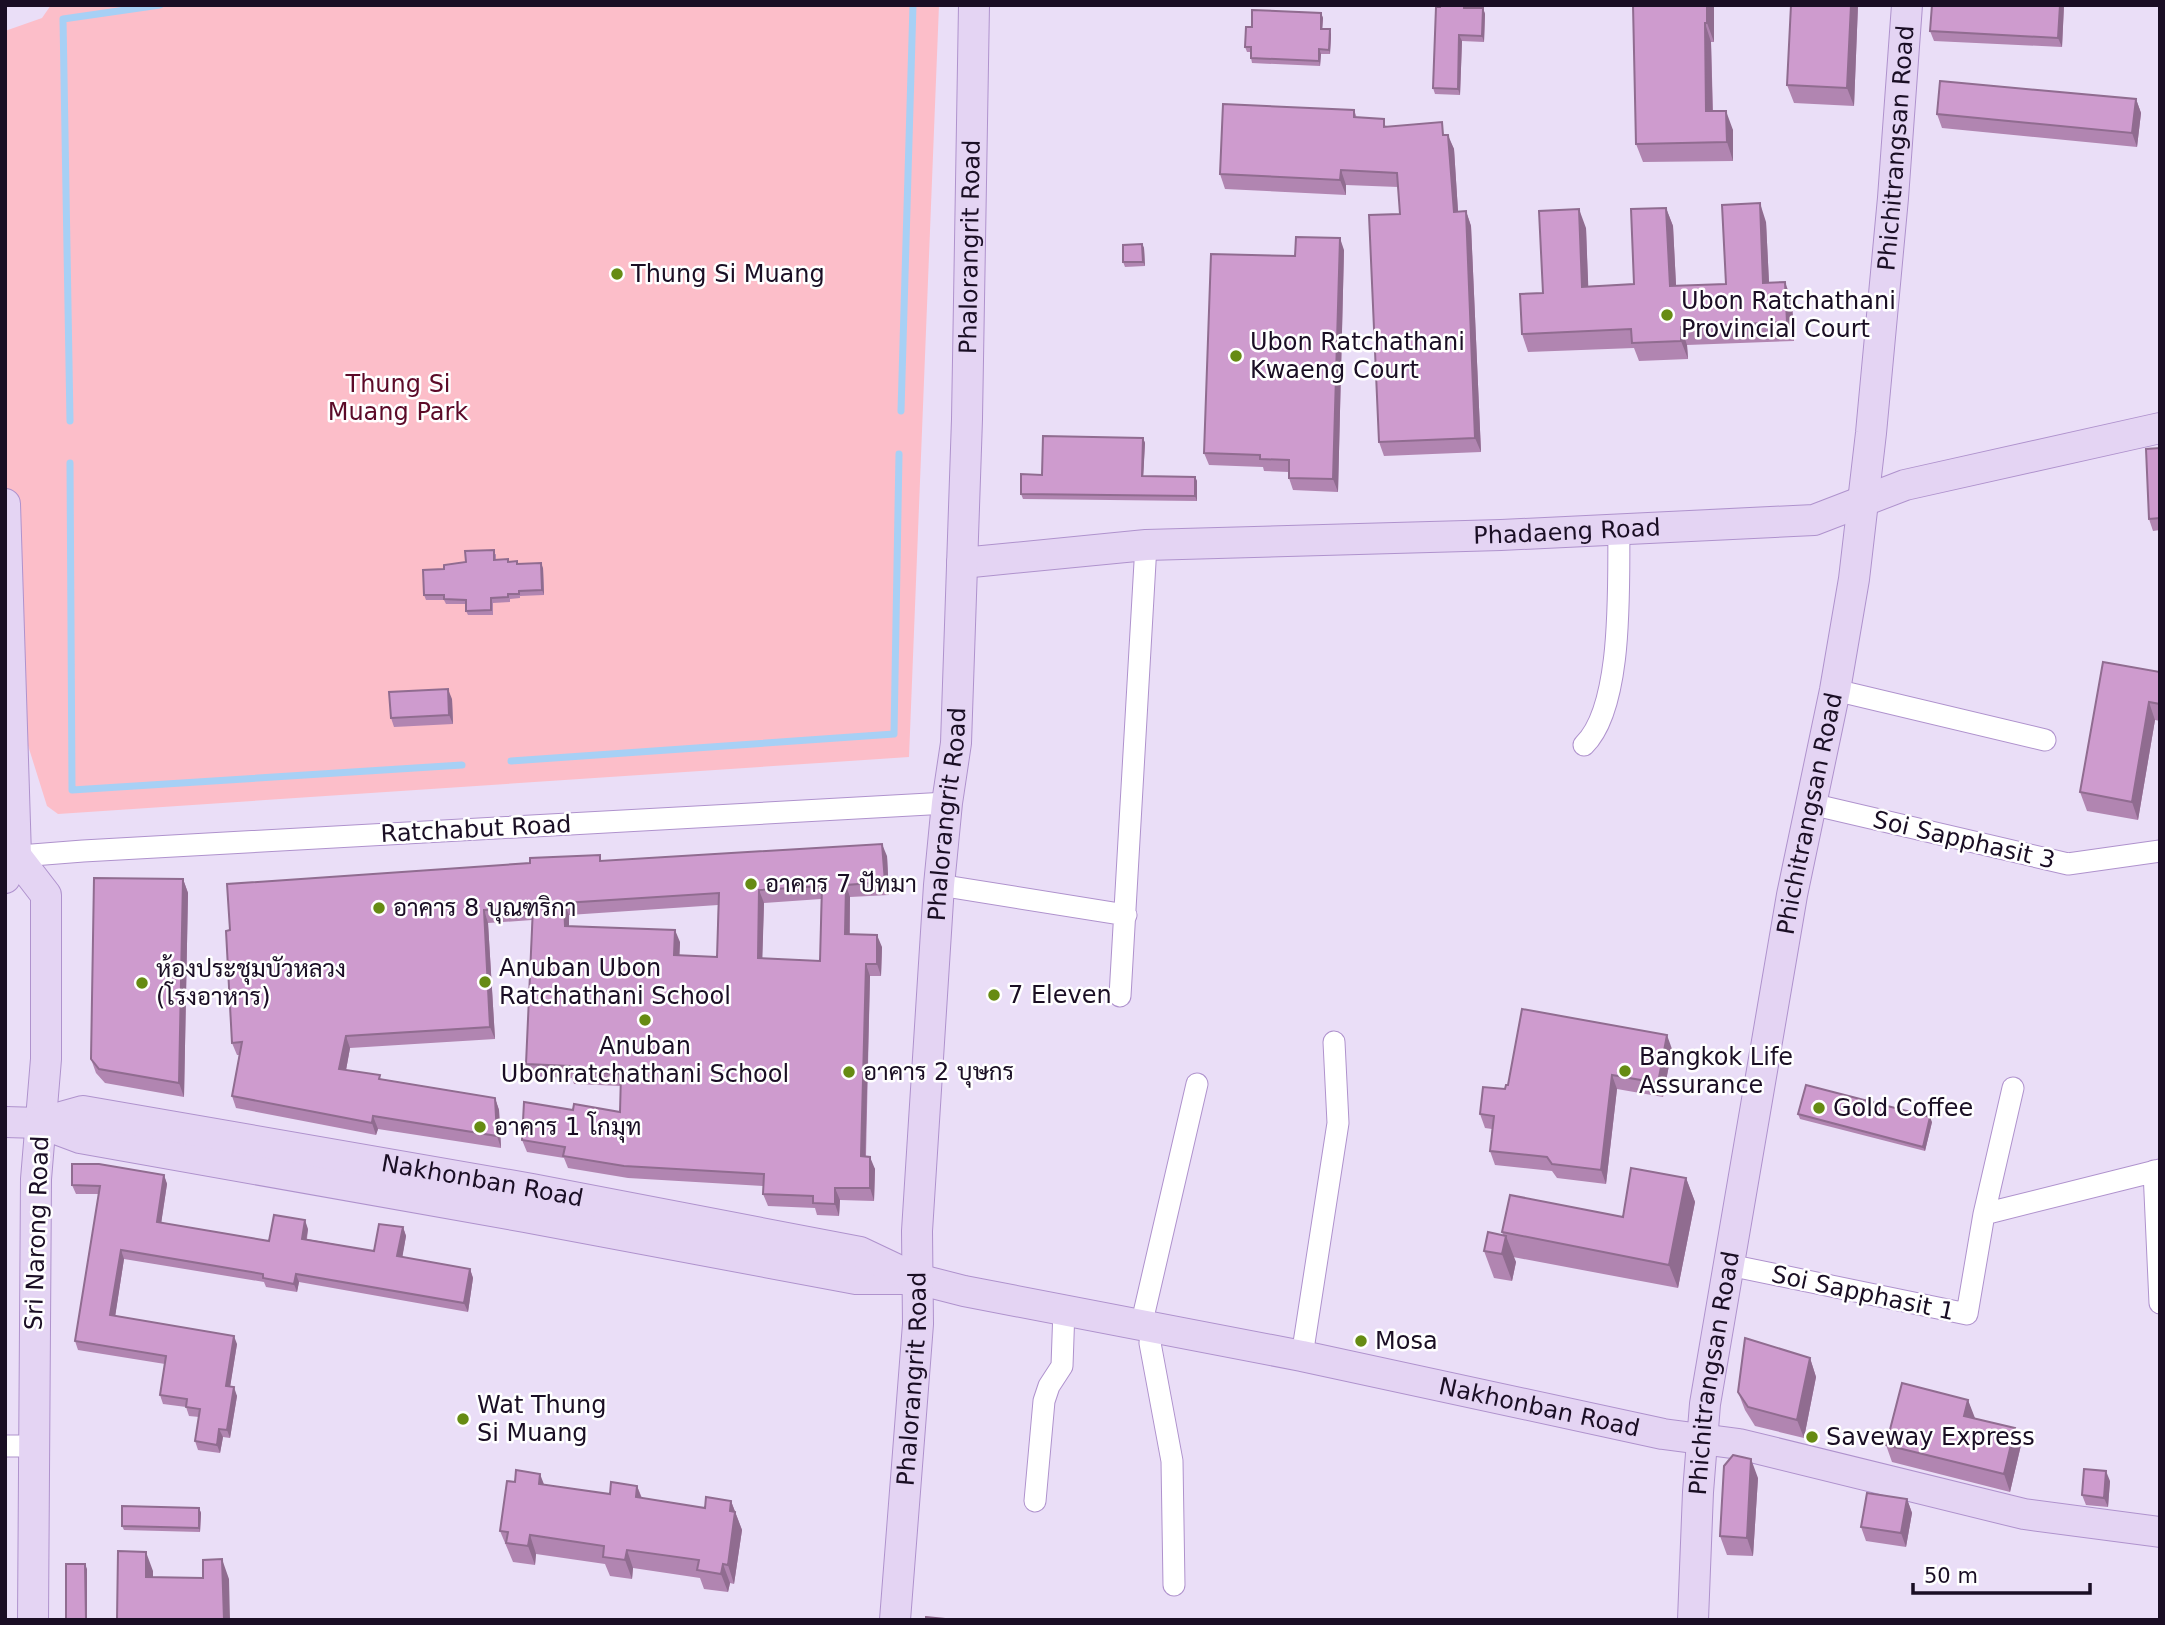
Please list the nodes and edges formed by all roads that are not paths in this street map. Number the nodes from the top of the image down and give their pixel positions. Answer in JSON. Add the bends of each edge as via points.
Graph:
{"nodes":[{"id":1,"x":974,"y":5,"type":"edge"},
{"id":2,"x":1907,"y":5,"type":"edge"},
{"id":3,"x":2160,"y":428,"type":"edge"},
{"id":4,"x":1863,"y":501,"type":"junction"},
{"id":5,"x":5,"y":504,"type":"edge"},
{"id":6,"x":1619,"y":528,"type":"junction"},
{"id":7,"x":1146,"y":545,"type":"junction"},
{"id":8,"x":962,"y":563,"type":"junction"},
{"id":9,"x":1835,"y":690,"type":"junction"},
{"id":10,"x":2045,"y":740,"type":"dead end"},
{"id":11,"x":1584,"y":745,"type":"dead end"},
{"id":12,"x":947,"y":803,"type":"junction"},
{"id":13,"x":1811,"y":804,"type":"junction"},
{"id":14,"x":2160,"y":851,"type":"edge"},
{"id":15,"x":9,"y":864,"type":"edge"},
{"id":16,"x":939,"y":886,"type":"junction"},
{"id":17,"x":1126,"y":915,"type":"junction"},
{"id":18,"x":1120,"y":996,"type":"dead end"},
{"id":19,"x":1334,"y":1042,"type":"dead end"},
{"id":20,"x":1198,"y":1084,"type":"dead end"},
{"id":21,"x":2013,"y":1088,"type":"dead end"},
{"id":22,"x":5,"y":1122,"type":"edge"},
{"id":23,"x":40,"y":1123,"type":"junction"},
{"id":24,"x":2157,"y":1170,"type":"edge"},
{"id":25,"x":1984,"y":1214,"type":"junction"},
{"id":26,"x":1729,"y":1265,"type":"junction"},
{"id":27,"x":917,"y":1279,"type":"junction"},
{"id":28,"x":2160,"y":1303,"type":"edge"},
{"id":29,"x":1064,"y":1309,"type":"junction"},
{"id":30,"x":1146,"y":1327,"type":"junction"},
{"id":31,"x":1302,"y":1356,"type":"junction"},
{"id":32,"x":1701,"y":1439,"type":"junction"},
{"id":33,"x":19,"y":1446,"type":"edge"},
{"id":34,"x":1035,"y":1502,"type":"dead end"},
{"id":35,"x":2160,"y":1532,"type":"edge"},
{"id":36,"x":1174,"y":1586,"type":"dead end"},
{"id":37,"x":33,"y":1620,"type":"edge"},
{"id":38,"x":895,"y":1620,"type":"edge"},
{"id":39,"x":1693,"y":1620,"type":"edge"}],
"edges":[{"from":1,"to":8,"type":"street","name":"Phalorangrit Road"},
{"from":2,"to":4,"type":"street","name":"Phichitrangsan Road"},
{"from":3,"to":4,"type":"street","name":"Phadaeng Road","via":[[1905,485]]},
{"from":4,"to":6,"type":"street","name":"Phadaeng Road","via":[[1814,520]]},
{"from":4,"to":9,"type":"street","name":"Phichitrangsan Road"},
{"from":5,"to":15,"type":"street"},
{"from":6,"to":7,"type":"street","name":"Phadaeng Road"},
{"from":6,"to":11,"type":"street","via":[[1615,659],[1598,724]]},
{"from":7,"to":8,"type":"street","name":"Phadaeng Road"},
{"from":7,"to":17,"type":"street"},
{"from":8,"to":12,"type":"street","name":"Phalorangrit Road","via":[[956,743]]},
{"from":9,"to":10,"type":"street"},
{"from":9,"to":13,"type":"street","name":"Phichitrangsan Road"},
{"from":12,"to":15,"type":"street","name":"Ratchabut Road","via":[[83,850]]},
{"from":12,"to":16,"type":"street","name":"Phalorangrit Road"},
{"from":13,"to":14,"type":"street","name":"Soi Sapphasit 3","via":[[2068,864]]},
{"from":13,"to":26,"type":"street","name":"Phichitrangsan Road"},
{"from":15,"to":23,"type":"street","name":"Sri Narong Road","via":[[46,895],[46,1059]]},
{"from":16,"to":17,"type":"street"},
{"from":16,"to":27,"type":"street","name":"Phalorangrit Road"},
{"from":17,"to":18,"type":"street"},
{"from":19,"to":31,"type":"street","via":[[1338,1123]]},
{"from":20,"to":30,"type":"street"},
{"from":21,"to":25,"type":"street"},
{"from":22,"to":23,"type":"street","name":"Nakhonban Road"},
{"from":23,"to":27,"type":"street","name":"Nakhonban Road","via":[[80,1138],[528,1203],[856,1279]]},
{"from":23,"to":33,"type":"street","name":"Sri Narong Road"},
{"from":24,"to":25,"type":"street"},
{"from":24,"to":28,"type":"street"},
{"from":25,"to":26,"type":"street","name":"Soi Sapphasit 1","via":[[1967,1314]]},
{"from":26,"to":32,"type":"street","name":"Phichitrangsan Road"},
{"from":27,"to":29,"type":"street","name":"Nakhonban Road"},
{"from":27,"to":38,"type":"street","name":"Phalorangrit Road","via":[[918,1324]]},
{"from":29,"to":30,"type":"street","name":"Nakhonban Road"},
{"from":29,"to":34,"type":"street","via":[[1062,1366],[1044,1401]]},
{"from":30,"to":31,"type":"street","name":"Nakhonban Road"},
{"from":30,"to":36,"type":"street","via":[[1172,1461]]},
{"from":31,"to":32,"type":"street","name":"Nakhonban Road"},
{"from":32,"to":35,"type":"street","name":"Nakhonban Road","via":[[1739,1444],[2024,1514]]},
{"from":32,"to":39,"type":"street","name":"Phichitrangsan Road"},
{"from":33,"to":37,"type":"street","name":"Sri Narong Road"}]}
